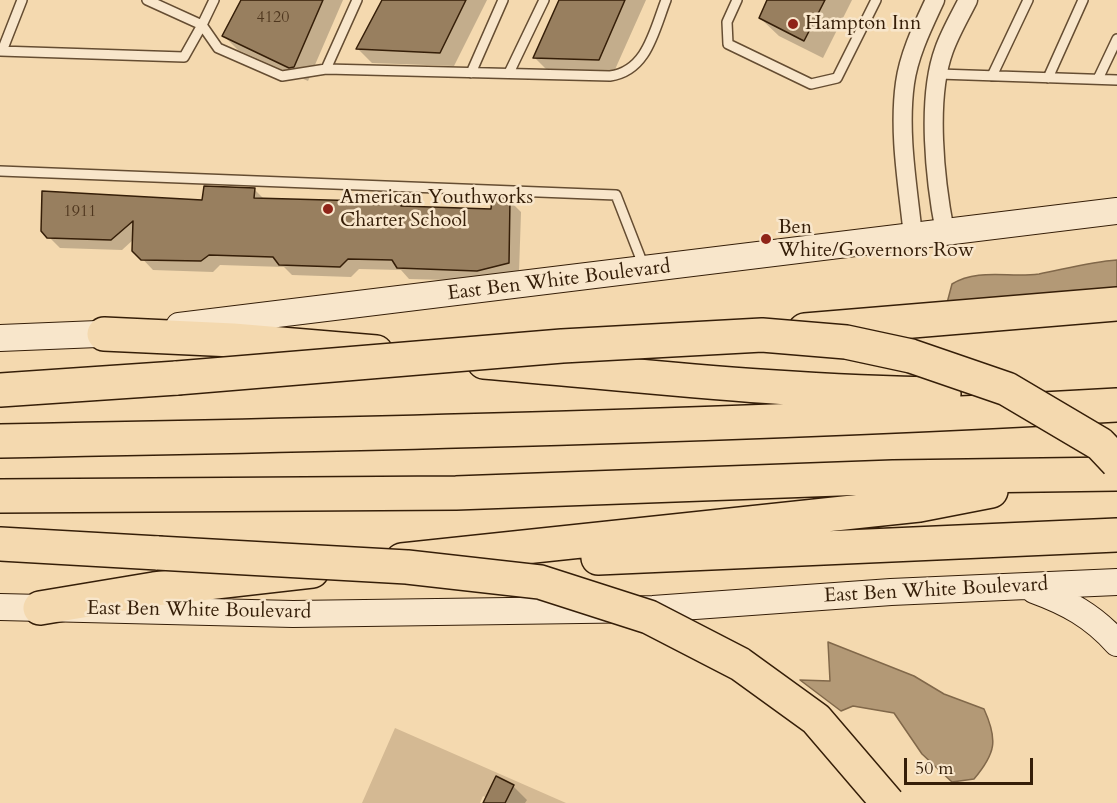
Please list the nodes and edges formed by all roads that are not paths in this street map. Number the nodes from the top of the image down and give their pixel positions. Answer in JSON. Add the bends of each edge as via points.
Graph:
{"nodes":[{"id":1,"x":22,"y":0,"type":"edge"},
{"id":2,"x":147,"y":0,"type":"edge"},
{"id":3,"x":214,"y":0,"type":"edge"},
{"id":4,"x":357,"y":0,"type":"edge"},
{"id":5,"x":502,"y":0,"type":"edge"},
{"id":6,"x":544,"y":0,"type":"edge"},
{"id":7,"x":666,"y":0,"type":"edge"},
{"id":8,"x":737,"y":0,"type":"edge"},
{"id":9,"x":876,"y":0,"type":"edge"},
{"id":10,"x":935,"y":0,"type":"edge"},
{"id":11,"x":968,"y":0,"type":"edge"},
{"id":12,"x":1028,"y":0,"type":"edge"},
{"id":13,"x":1083,"y":0,"type":"edge"},
{"id":14,"x":201,"y":25,"type":"junction"},
{"id":15,"x":1117,"y":39,"type":"edge"},
{"id":16,"x":1,"y":51,"type":"edge"},
{"id":17,"x":326,"y":69,"type":"junction"},
{"id":18,"x":471,"y":73,"type":"junction"},
{"id":19,"x":509,"y":74,"type":"junction"},
{"id":20,"x":939,"y":74,"type":"junction"},
{"id":21,"x":992,"y":76,"type":"junction"},
{"id":22,"x":1048,"y":78,"type":"junction"},
{"id":23,"x":1098,"y":79,"type":"junction"},
{"id":24,"x":1117,"y":80,"type":"edge"},
{"id":25,"x":0,"y":171,"type":"edge"},
{"id":26,"x":1117,"y":211,"type":"edge"},
{"id":27,"x":945,"y":232,"type":"junction"},
{"id":28,"x":913,"y":236,"type":"junction"},
{"id":29,"x":645,"y":270,"type":"junction"},
{"id":30,"x":1117,"y":304,"type":"edge"},
{"id":31,"x":104,"y":334,"type":"junction"},
{"id":32,"x":762,"y":335,"type":"junction"},
{"id":33,"x":0,"y":338,"type":"edge"},
{"id":34,"x":0,"y":390,"type":"edge"},
{"id":35,"x":1117,"y":403,"type":"edge"},
{"id":36,"x":0,"y":441,"type":"edge"},
{"id":37,"x":1117,"y":462,"type":"edge"},
{"id":38,"x":1117,"y":474,"type":"edge"},
{"id":39,"x":1079,"y":475,"type":"junction"},
{"id":40,"x":0,"y":496,"type":"edge"},
{"id":41,"x":1117,"y":535,"type":"edge"},
{"id":42,"x":0,"y":544,"type":"edge"},
{"id":43,"x":407,"y":567,"type":"junction"},
{"id":44,"x":1117,"y":582,"type":"edge"},
{"id":45,"x":1025,"y":586,"type":"junction"},
{"id":46,"x":0,"y":607,"type":"edge"},
{"id":47,"x":40,"y":608,"type":"junction"},
{"id":48,"x":1117,"y":643,"type":"edge"},
{"id":49,"x":888,"y":803,"type":"edge"}],
"edges":[{"from":1,"to":16,"type":"lane"},
{"from":2,"to":14,"type":"lane"},
{"from":3,"to":14,"type":"lane"},
{"from":4,"to":17,"type":"lane"},
{"from":5,"to":18,"type":"lane"},
{"from":6,"to":19,"type":"lane"},
{"from":7,"to":19,"type":"lane","via":[[646,52],[632,69],[610,76]]},
{"from":8,"to":9,"type":"lane","via":[[727,22],[728,44],[811,84],[837,78]]},
{"from":10,"to":28,"type":"street","via":[[905,83],[904,125]]},
{"from":11,"to":20,"type":"street","via":[[944,51]]},
{"from":12,"to":21,"type":"lane"},
{"from":13,"to":22,"type":"lane"},
{"from":14,"to":16,"type":"lane","via":[[184,57]]},
{"from":14,"to":17,"type":"lane","via":[[218,48],[282,76]]},
{"from":15,"to":23,"type":"lane"},
{"from":17,"to":18,"type":"lane"},
{"from":18,"to":19,"type":"lane"},
{"from":20,"to":21,"type":"lane"},
{"from":20,"to":27,"type":"street","via":[[936,185]]},
{"from":21,"to":22,"type":"lane"},
{"from":22,"to":23,"type":"lane"},
{"from":23,"to":24,"type":"lane"},
{"from":25,"to":29,"type":"lane","via":[[616,195]]},
{"from":26,"to":27,"type":"main road","name":"East Ben White Boulevard"},
{"from":27,"to":28,"type":"main road","name":"East Ben White Boulevard"},
{"from":28,"to":29,"type":"main road","name":"East Ben White Boulevard"},
{"from":29,"to":31,"type":"main road","name":"East Ben White Boulevard"},
{"from":30,"to":32,"type":"highway","bridge":true},
{"from":31,"to":33,"type":"main road","name":"East Ben White Boulevard"},
{"from":31,"to":35,"type":"highway","via":[[244,341],[750,387]]},
{"from":32,"to":34,"type":"highway","bridge":true,"via":[[562,346]]},
{"from":32,"to":37,"type":"highway","bridge":true,"via":[[846,342],[911,356],[1007,389],[1100,444]]},
{"from":35,"to":36,"type":"highway","via":[[908,416],[479,432]]},
{"from":38,"to":39,"type":"highway"},
{"from":39,"to":40,"type":"highway","via":[[893,477],[456,493]]},
{"from":39,"to":47,"type":"highway","via":[[919,505],[165,587]]},
{"from":41,"to":43,"type":"highway","bridge":true},
{"from":42,"to":43,"type":"highway","bridge":true},
{"from":43,"to":49,"type":"highway","bridge":true,"via":[[540,582],[649,617],[740,664],[816,719]]},
{"from":44,"to":45,"type":"main road","name":"East Ben White Boulevard"},
{"from":45,"to":47,"type":"main road","name":"East Ben White Boulevard","via":[[653,609],[293,614]]},
{"from":45,"to":48,"type":"main road","via":[[1069,603],[1100,623]]},
{"from":46,"to":47,"type":"main road","name":"East Ben White Boulevard"}]}
